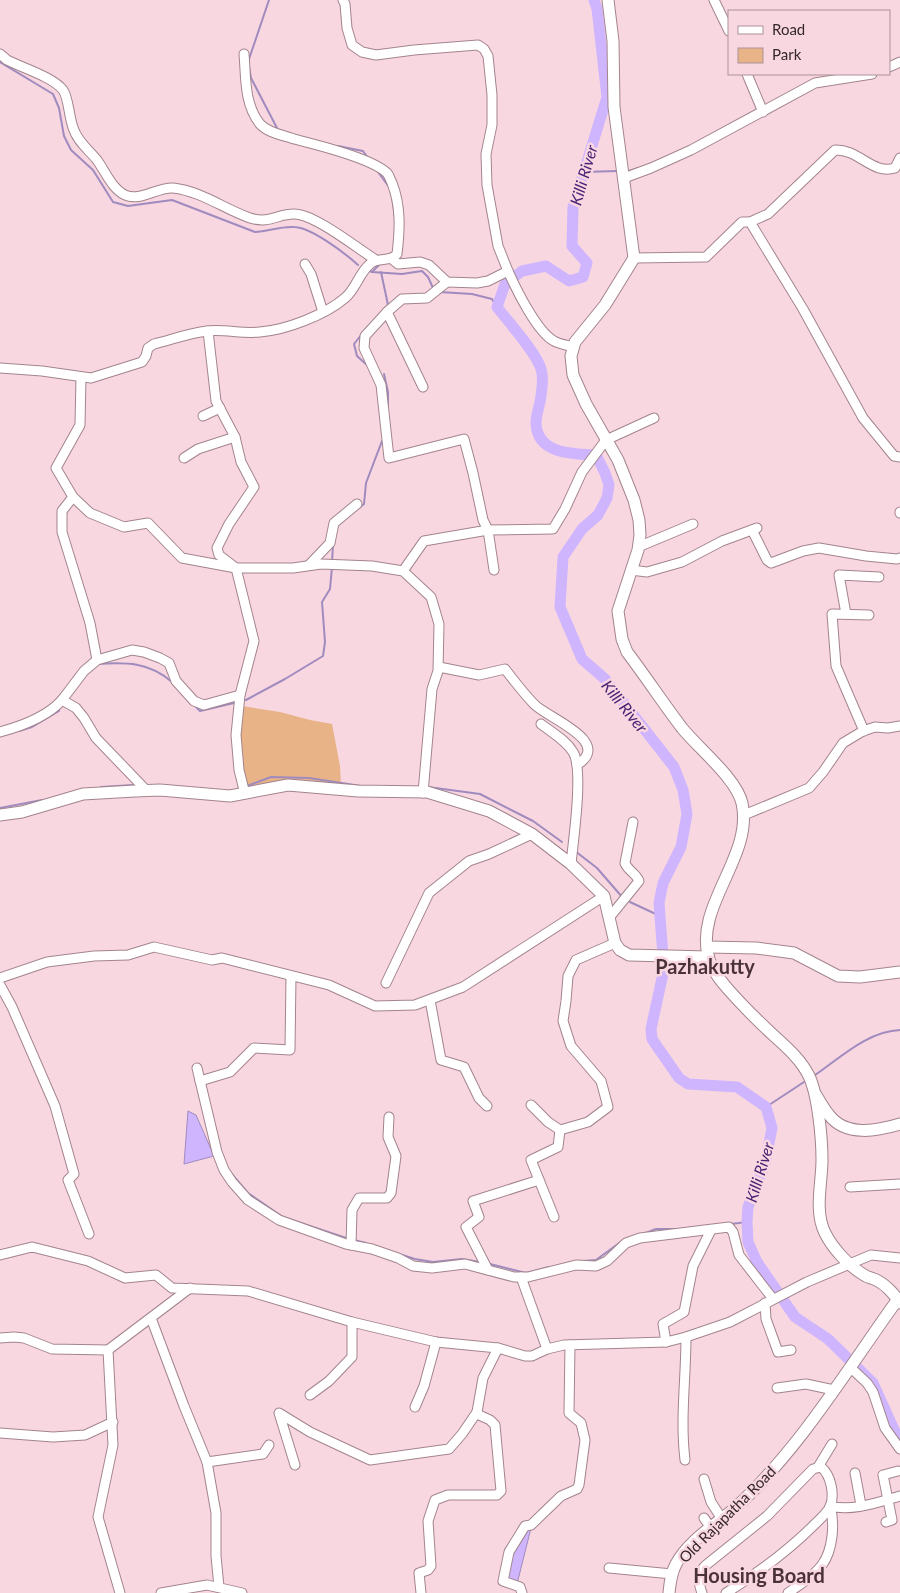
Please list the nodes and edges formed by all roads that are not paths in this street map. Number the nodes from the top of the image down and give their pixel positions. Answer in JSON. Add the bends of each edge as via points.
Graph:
{"nodes":[{"id":1,"x":343,"y":0,"type":"edge"},
{"id":2,"x":608,"y":0,"type":"edge"},
{"id":3,"x":714,"y":0,"type":"edge"},
{"id":4,"x":728,"y":29,"type":"edge"},
{"id":5,"x":0,"y":54,"type":"edge"},
{"id":6,"x":244,"y":54,"type":"dead end"},
{"id":7,"x":747,"y":75,"type":"edge"},
{"id":8,"x":866,"y":75,"type":"edge"},
{"id":9,"x":763,"y":112,"type":"junction"},
{"id":10,"x":900,"y":158,"type":"edge"},
{"id":11,"x":624,"y":178,"type":"junction"},
{"id":12,"x":750,"y":222,"type":"junction"},
{"id":13,"x":634,"y":258,"type":"junction"},
{"id":14,"x":392,"y":259,"type":"junction"},
{"id":15,"x":376,"y":260,"type":"junction"},
{"id":16,"x":305,"y":264,"type":"dead end"},
{"id":17,"x":508,"y":272,"type":"junction"},
{"id":18,"x":447,"y":282,"type":"junction"},
{"id":19,"x":323,"y":312,"type":"junction"},
{"id":20,"x":387,"y":312,"type":"junction"},
{"id":21,"x":208,"y":331,"type":"junction"},
{"id":22,"x":573,"y":347,"type":"junction"},
{"id":23,"x":0,"y":368,"type":"edge"},
{"id":24,"x":80,"y":377,"type":"junction"},
{"id":25,"x":423,"y":387,"type":"dead end"},
{"id":26,"x":220,"y":408,"type":"junction"},
{"id":27,"x":203,"y":416,"type":"dead end"},
{"id":28,"x":654,"y":418,"type":"dead end"},
{"id":29,"x":235,"y":437,"type":"junction"},
{"id":30,"x":606,"y":440,"type":"junction"},
{"id":31,"x":900,"y":456,"type":"edge"},
{"id":32,"x":184,"y":458,"type":"dead end"},
{"id":33,"x":72,"y":497,"type":"junction"},
{"id":34,"x":357,"y":504,"type":"dead end"},
{"id":35,"x":693,"y":524,"type":"dead end"},
{"id":36,"x":488,"y":530,"type":"junction"},
{"id":37,"x":638,"y":547,"type":"junction"},
{"id":38,"x":900,"y":558,"type":"edge"},
{"id":39,"x":309,"y":566,"type":"junction"},
{"id":40,"x":236,"y":568,"type":"junction"},
{"id":41,"x":494,"y":570,"type":"dead end"},
{"id":42,"x":631,"y":570,"type":"junction"},
{"id":43,"x":403,"y":571,"type":"junction"},
{"id":44,"x":879,"y":577,"type":"dead end"},
{"id":45,"x":846,"y":614,"type":"junction"},
{"id":46,"x":869,"y":615,"type":"dead end"},
{"id":47,"x":97,"y":660,"type":"junction"},
{"id":48,"x":439,"y":667,"type":"junction"},
{"id":49,"x":240,"y":696,"type":"junction"},
{"id":50,"x":62,"y":700,"type":"junction"},
{"id":51,"x":541,"y":724,"type":"dead end"},
{"id":52,"x":900,"y":726,"type":"edge"},
{"id":53,"x":864,"y":730,"type":"junction"},
{"id":54,"x":0,"y":732,"type":"edge"},
{"id":55,"x":576,"y":765,"type":"junction"},
{"id":56,"x":146,"y":790,"type":"junction"},
{"id":57,"x":423,"y":792,"type":"junction"},
{"id":58,"x":245,"y":794,"type":"junction"},
{"id":59,"x":0,"y":815,"type":"edge"},
{"id":60,"x":744,"y":815,"type":"junction"},
{"id":61,"x":633,"y":822,"type":"dead end"},
{"id":62,"x":532,"y":834,"type":"junction"},
{"id":63,"x":571,"y":864,"type":"junction"},
{"id":64,"x":604,"y":896,"type":"junction"},
{"id":65,"x":609,"y":918,"type":"junction"},
{"id":66,"x":615,"y":943,"type":"junction"},
{"id":67,"x":707,"y":952,"type":"junction"},
{"id":68,"x":900,"y":972,"type":"edge"},
{"id":69,"x":291,"y":976,"type":"junction"},
{"id":70,"x":0,"y":978,"type":"edge"},
{"id":71,"x":386,"y":983,"type":"dead end"},
{"id":72,"x":0,"y":986,"type":"edge"},
{"id":73,"x":430,"y":1000,"type":"junction"},
{"id":74,"x":196,"y":1068,"type":"dead end"},
{"id":75,"x":200,"y":1081,"type":"junction"},
{"id":76,"x":814,"y":1091,"type":"junction"},
{"id":77,"x":531,"y":1105,"type":"dead end"},
{"id":78,"x":487,"y":1106,"type":"dead end"},
{"id":79,"x":389,"y":1117,"type":"dead end"},
{"id":80,"x":900,"y":1124,"type":"edge"},
{"id":81,"x":560,"y":1130,"type":"junction"},
{"id":82,"x":539,"y":1180,"type":"junction"},
{"id":83,"x":900,"y":1184,"type":"edge"},
{"id":84,"x":850,"y":1187,"type":"dead end"},
{"id":85,"x":554,"y":1217,"type":"dead end"},
{"id":86,"x":712,"y":1230,"type":"junction"},
{"id":87,"x":89,"y":1234,"type":"dead end"},
{"id":88,"x":351,"y":1245,"type":"junction"},
{"id":89,"x":0,"y":1255,"type":"edge"},
{"id":90,"x":900,"y":1258,"type":"edge"},
{"id":91,"x":851,"y":1264,"type":"junction"},
{"id":92,"x":488,"y":1270,"type":"junction"},
{"id":93,"x":521,"y":1277,"type":"junction"},
{"id":94,"x":191,"y":1288,"type":"junction"},
{"id":95,"x":771,"y":1300,"type":"junction"},
{"id":96,"x":899,"y":1301,"type":"edge"},
{"id":97,"x":151,"y":1318,"type":"junction"},
{"id":98,"x":352,"y":1322,"type":"junction"},
{"id":99,"x":686,"y":1337,"type":"junction"},
{"id":100,"x":0,"y":1338,"type":"edge"},
{"id":101,"x":436,"y":1342,"type":"junction"},
{"id":102,"x":666,"y":1342,"type":"junction"},
{"id":103,"x":570,"y":1345,"type":"junction"},
{"id":104,"x":498,"y":1348,"type":"junction"},
{"id":105,"x":547,"y":1348,"type":"junction"},
{"id":106,"x":108,"y":1350,"type":"junction"},
{"id":107,"x":791,"y":1350,"type":"dead end"},
{"id":108,"x":851,"y":1368,"type":"junction"},
{"id":109,"x":777,"y":1388,"type":"dead end"},
{"id":110,"x":834,"y":1390,"type":"junction"},
{"id":111,"x":310,"y":1395,"type":"dead end"},
{"id":112,"x":415,"y":1407,"type":"dead end"},
{"id":113,"x":477,"y":1412,"type":"junction"},
{"id":114,"x":112,"y":1422,"type":"junction"},
{"id":115,"x":0,"y":1434,"type":"edge"},
{"id":116,"x":832,"y":1444,"type":"dead end"},
{"id":117,"x":269,"y":1445,"type":"dead end"},
{"id":118,"x":900,"y":1449,"type":"edge"},
{"id":119,"x":685,"y":1460,"type":"dead end"},
{"id":120,"x":207,"y":1462,"type":"junction"},
{"id":121,"x":295,"y":1465,"type":"dead end"},
{"id":122,"x":818,"y":1467,"type":"junction"},
{"id":123,"x":898,"y":1471,"type":"dead end"},
{"id":124,"x":855,"y":1473,"type":"dead end"},
{"id":125,"x":704,"y":1479,"type":"dead end"},
{"id":126,"x":900,"y":1496,"type":"edge"},
{"id":127,"x":888,"y":1499,"type":"junction"},
{"id":128,"x":860,"y":1505,"type":"junction"},
{"id":129,"x":830,"y":1506,"type":"junction"},
{"id":130,"x":704,"y":1518,"type":"dead end"},
{"id":131,"x":722,"y":1519,"type":"junction"},
{"id":132,"x":886,"y":1522,"type":"dead end"},
{"id":133,"x":711,"y":1528,"type":"junction"},
{"id":134,"x":610,"y":1568,"type":"dead end"},
{"id":135,"x":672,"y":1574,"type":"junction"},
{"id":136,"x":219,"y":1587,"type":"junction"},
{"id":137,"x":120,"y":1593,"type":"edge"},
{"id":138,"x":161,"y":1593,"type":"edge"},
{"id":139,"x":242,"y":1593,"type":"edge"},
{"id":140,"x":422,"y":1593,"type":"edge"},
{"id":141,"x":522,"y":1593,"type":"edge"},
{"id":142,"x":669,"y":1593,"type":"edge"},
{"id":143,"x":702,"y":1593,"type":"edge"},
{"id":144,"x":726,"y":1593,"type":"edge"},
{"id":145,"x":788,"y":1593,"type":"edge"}],
"edges":[{"from":1,"to":17,"type":"street","via":[[352,45],[362,52],[376,55],[478,45],[484,49],[488,56],[492,95],[492,125],[486,154],[487,185],[498,246]]},
{"from":2,"to":11,"type":"main road","via":[[613,40],[614,107]]},
{"from":3,"to":4,"type":"street"},
{"from":5,"to":15,"type":"street","via":[[56,83],[65,92],[74,133],[96,158],[110,181],[126,196],[171,188],[198,194],[250,218],[268,221],[294,214],[304,216],[342,236]]},
{"from":6,"to":14,"type":"street","via":[[247,95],[261,126],[376,165],[388,174],[398,198],[400,230],[397,254]]},
{"from":7,"to":9,"type":"street"},
{"from":8,"to":9,"type":"street","via":[[815,83]]},
{"from":9,"to":11,"type":"street","via":[[691,150]]},
{"from":10,"to":12,"type":"street","via":[[894,168],[887,171],[845,150],[835,150],[768,214]]},
{"from":11,"to":13,"type":"main road"},
{"from":12,"to":13,"type":"street","via":[[742,222],[706,257]]},
{"from":12,"to":31,"type":"street","via":[[864,418],[894,456]]},
{"from":13,"to":22,"type":"main road","via":[[605,305]]},
{"from":14,"to":15,"type":"street"},
{"from":14,"to":18,"type":"street","via":[[398,264],[420,262],[429,265]]},
{"from":15,"to":19,"type":"street","via":[[369,264],[351,293]]},
{"from":16,"to":19,"type":"street"},
{"from":17,"to":18,"type":"street","via":[[477,283]]},
{"from":17,"to":22,"type":"street","via":[[543,332],[553,341]]},
{"from":18,"to":20,"type":"street","via":[[427,298],[402,299]]},
{"from":19,"to":21,"type":"street","via":[[260,332]]},
{"from":20,"to":25,"type":"street"},
{"from":20,"to":36,"type":"street","via":[[365,336],[364,348],[380,385],[389,458],[464,439]]},
{"from":21,"to":24,"type":"street","via":[[154,344],[148,348],[142,362],[91,378]]},
{"from":21,"to":26,"type":"street","via":[[216,401]]},
{"from":22,"to":30,"type":"main road","via":[[573,375]]},
{"from":23,"to":24,"type":"street","via":[[42,370]]},
{"from":24,"to":33,"type":"street","via":[[80,424],[56,468]]},
{"from":26,"to":27,"type":"street"},
{"from":26,"to":29,"type":"street"},
{"from":28,"to":30,"type":"street"},
{"from":29,"to":32,"type":"street","via":[[198,449]]},
{"from":29,"to":40,"type":"street","via":[[241,462],[254,487],[217,548],[220,555]]},
{"from":30,"to":36,"type":"street","via":[[582,472],[553,529]]},
{"from":30,"to":37,"type":"main road","via":[[634,500],[639,520]]},
{"from":33,"to":40,"type":"street","via":[[90,513],[124,527],[148,523],[182,558]]},
{"from":33,"to":47,"type":"street","via":[[62,511],[62,532],[90,623]]},
{"from":34,"to":39,"type":"street","via":[[334,523],[330,543]]},
{"from":35,"to":37,"type":"street"},
{"from":36,"to":41,"type":"street"},
{"from":36,"to":43,"type":"street","via":[[424,541]]},
{"from":37,"to":42,"type":"main road"},
{"from":38,"to":42,"type":"street","via":[[819,548],[770,563],[754,528],[694,556],[647,572]]},
{"from":39,"to":40,"type":"street"},
{"from":39,"to":43,"type":"street","via":[[372,566]]},
{"from":40,"to":49,"type":"street","via":[[254,641]]},
{"from":42,"to":60,"type":"main road","via":[[618,611],[627,652],[683,729],[734,786]]},
{"from":43,"to":48,"type":"street","via":[[431,598],[439,624]]},
{"from":44,"to":45,"type":"street","via":[[839,574]]},
{"from":45,"to":46,"type":"street"},
{"from":45,"to":53,"type":"street","via":[[832,614],[836,666]]},
{"from":47,"to":49,"type":"street","via":[[132,650],[144,652],[170,664],[176,682],[194,702],[204,705]]},
{"from":47,"to":50,"type":"street","via":[[84,671]]},
{"from":48,"to":55,"type":"street","via":[[479,675],[505,669],[537,706],[579,733],[589,748],[585,760]]},
{"from":48,"to":57,"type":"street","via":[[432,689]]},
{"from":49,"to":58,"type":"street","via":[[236,735]]},
{"from":50,"to":54,"type":"street","via":[[20,726]]},
{"from":50,"to":56,"type":"street","via":[[76,708],[96,738]]},
{"from":51,"to":55,"type":"street","via":[[568,745],[574,753]]},
{"from":52,"to":53,"type":"street"},
{"from":53,"to":60,"type":"street","via":[[843,744],[809,788]]},
{"from":55,"to":63,"type":"street","via":[[578,787]]},
{"from":56,"to":58,"type":"main road","via":[[230,796]]},
{"from":56,"to":59,"type":"main road","via":[[83,794]]},
{"from":57,"to":58,"type":"main road","via":[[288,785]]},
{"from":57,"to":62,"type":"main road","via":[[489,811]]},
{"from":60,"to":67,"type":"main road","via":[[740,843],[712,914]]},
{"from":61,"to":65,"type":"street","via":[[625,863],[639,881]]},
{"from":62,"to":63,"type":"main road"},
{"from":62,"to":71,"type":"street","via":[[468,861],[429,893]]},
{"from":63,"to":64,"type":"main road"},
{"from":64,"to":65,"type":"main road"},
{"from":64,"to":73,"type":"street","via":[[463,987]]},
{"from":65,"to":66,"type":"main road"},
{"from":66,"to":67,"type":"main road","via":[[629,955],[672,957]]},
{"from":66,"to":81,"type":"street","via":[[576,960],[568,976],[562,1021],[570,1046],[601,1081],[608,1107],[588,1122]]},
{"from":67,"to":68,"type":"main road","via":[[756,948],[794,954],[838,976]]},
{"from":67,"to":76,"type":"main road","via":[[711,966],[738,1001],[792,1051]]},
{"from":69,"to":70,"type":"street","via":[[222,958],[212,960],[154,947],[128,954],[47,962]]},
{"from":69,"to":73,"type":"street","via":[[329,985],[375,1006],[415,1005]]},
{"from":69,"to":75,"type":"street","via":[[290,1050],[254,1048],[230,1072]]},
{"from":72,"to":87,"type":"street","via":[[55,1106],[74,1174],[68,1180]]},
{"from":73,"to":78,"type":"street","via":[[441,1060],[464,1067],[479,1098]]},
{"from":74,"to":75,"type":"street"},
{"from":75,"to":88,"type":"street","via":[[217,1152],[224,1170],[242,1194],[279,1220]]},
{"from":76,"to":80,"type":"main road","via":[[829,1116],[842,1126],[859,1131]]},
{"from":76,"to":91,"type":"main road","via":[[822,1160],[821,1219],[832,1244]]},
{"from":77,"to":81,"type":"street"},
{"from":79,"to":88,"type":"street","via":[[388,1138],[396,1156],[391,1194],[387,1198],[359,1198],[352,1210]]},
{"from":81,"to":82,"type":"street","via":[[558,1148],[531,1160]]},
{"from":82,"to":85,"type":"street"},
{"from":82,"to":92,"type":"street","via":[[474,1201],[479,1217],[466,1227]]},
{"from":83,"to":84,"type":"street"},
{"from":86,"to":93,"type":"street","via":[[640,1238],[626,1243],[607,1261],[596,1266],[576,1265]]},
{"from":86,"to":95,"type":"street","via":[[729,1227],[739,1255]]},
{"from":86,"to":102,"type":"street","via":[[693,1266],[684,1312],[663,1324]]},
{"from":88,"to":92,"type":"street","via":[[398,1258],[413,1266],[432,1268],[465,1264]]},
{"from":89,"to":94,"type":"street","via":[[32,1247],[88,1261],[125,1278],[156,1276],[172,1288]]},
{"from":90,"to":91,"type":"street","via":[[871,1255]]},
{"from":91,"to":95,"type":"street"},
{"from":91,"to":96,"type":"main road","via":[[864,1275],[879,1281]]},
{"from":92,"to":93,"type":"street"},
{"from":93,"to":105,"type":"street"},
{"from":94,"to":97,"type":"street"},
{"from":94,"to":98,"type":"street","via":[[248,1291]]},
{"from":95,"to":99,"type":"street","via":[[730,1322]]},
{"from":95,"to":107,"type":"street","via":[[766,1319],[778,1352]]},
{"from":96,"to":108,"type":"main road","name":"Old Rajapatha Road"},
{"from":97,"to":106,"type":"street"},
{"from":97,"to":120,"type":"street"},
{"from":98,"to":101,"type":"street"},
{"from":98,"to":111,"type":"street","via":[[352,1357]]},
{"from":99,"to":102,"type":"street"},
{"from":99,"to":119,"type":"street","via":[[682,1421]]},
{"from":100,"to":106,"type":"street","via":[[24,1338],[52,1349]]},
{"from":101,"to":104,"type":"street"},
{"from":101,"to":112,"type":"street"},
{"from":102,"to":103,"type":"street"},
{"from":103,"to":105,"type":"street"},
{"from":103,"to":141,"type":"street","via":[[569,1413],[581,1424],[585,1440],[579,1485],[531,1525],[525,1526],[509,1552],[503,1581],[520,1587]]},
{"from":104,"to":105,"type":"street","via":[[525,1356]]},
{"from":104,"to":113,"type":"street","via":[[483,1378]]},
{"from":106,"to":114,"type":"street"},
{"from":108,"to":110,"type":"main road","name":"Old Rajapatha Road"},
{"from":108,"to":118,"type":"street","via":[[873,1392],[885,1428]]},
{"from":109,"to":110,"type":"street","via":[[806,1384]]},
{"from":110,"to":131,"type":"main road","name":"Old Rajapatha Road","via":[[758,1487]]},
{"from":113,"to":121,"type":"street","via":[[449,1449],[370,1460],[310,1432],[279,1413]]},
{"from":113,"to":140,"type":"street","via":[[495,1425],[501,1491],[497,1495],[448,1494],[435,1500],[428,1521],[431,1566],[419,1573]]},
{"from":114,"to":115,"type":"street","via":[[85,1435]]},
{"from":114,"to":137,"type":"street","via":[[113,1445],[98,1517]]},
{"from":116,"to":122,"type":"street"},
{"from":117,"to":120,"type":"street","via":[[262,1454]]},
{"from":120,"to":136,"type":"street","via":[[216,1513]]},
{"from":122,"to":129,"type":"street","via":[[825,1470],[831,1485]]},
{"from":122,"to":143,"type":"street","via":[[767,1516],[706,1565],[699,1576]]},
{"from":123,"to":127,"type":"street","via":[[883,1474]]},
{"from":124,"to":128,"type":"street"},
{"from":125,"to":131,"type":"street","via":[[711,1502]]},
{"from":126,"to":127,"type":"street"},
{"from":127,"to":128,"type":"street"},
{"from":127,"to":132,"type":"street","via":[[892,1520]]},
{"from":128,"to":129,"type":"street","via":[[849,1508]]},
{"from":129,"to":144,"type":"street","via":[[770,1566]]},
{"from":129,"to":145,"type":"street","via":[[831,1535],[822,1565]]},
{"from":130,"to":133,"type":"street"},
{"from":131,"to":133,"type":"main road","name":"Old Rajapatha Road"},
{"from":133,"to":135,"type":"main road","name":"Old Rajapatha Road","via":[[681,1555]]},
{"from":134,"to":135,"type":"street"},
{"from":135,"to":142,"type":"main road","name":"Old Rajapatha Road"},
{"from":136,"to":138,"type":"street","via":[[194,1586]]},
{"from":136,"to":139,"type":"street"}]}
